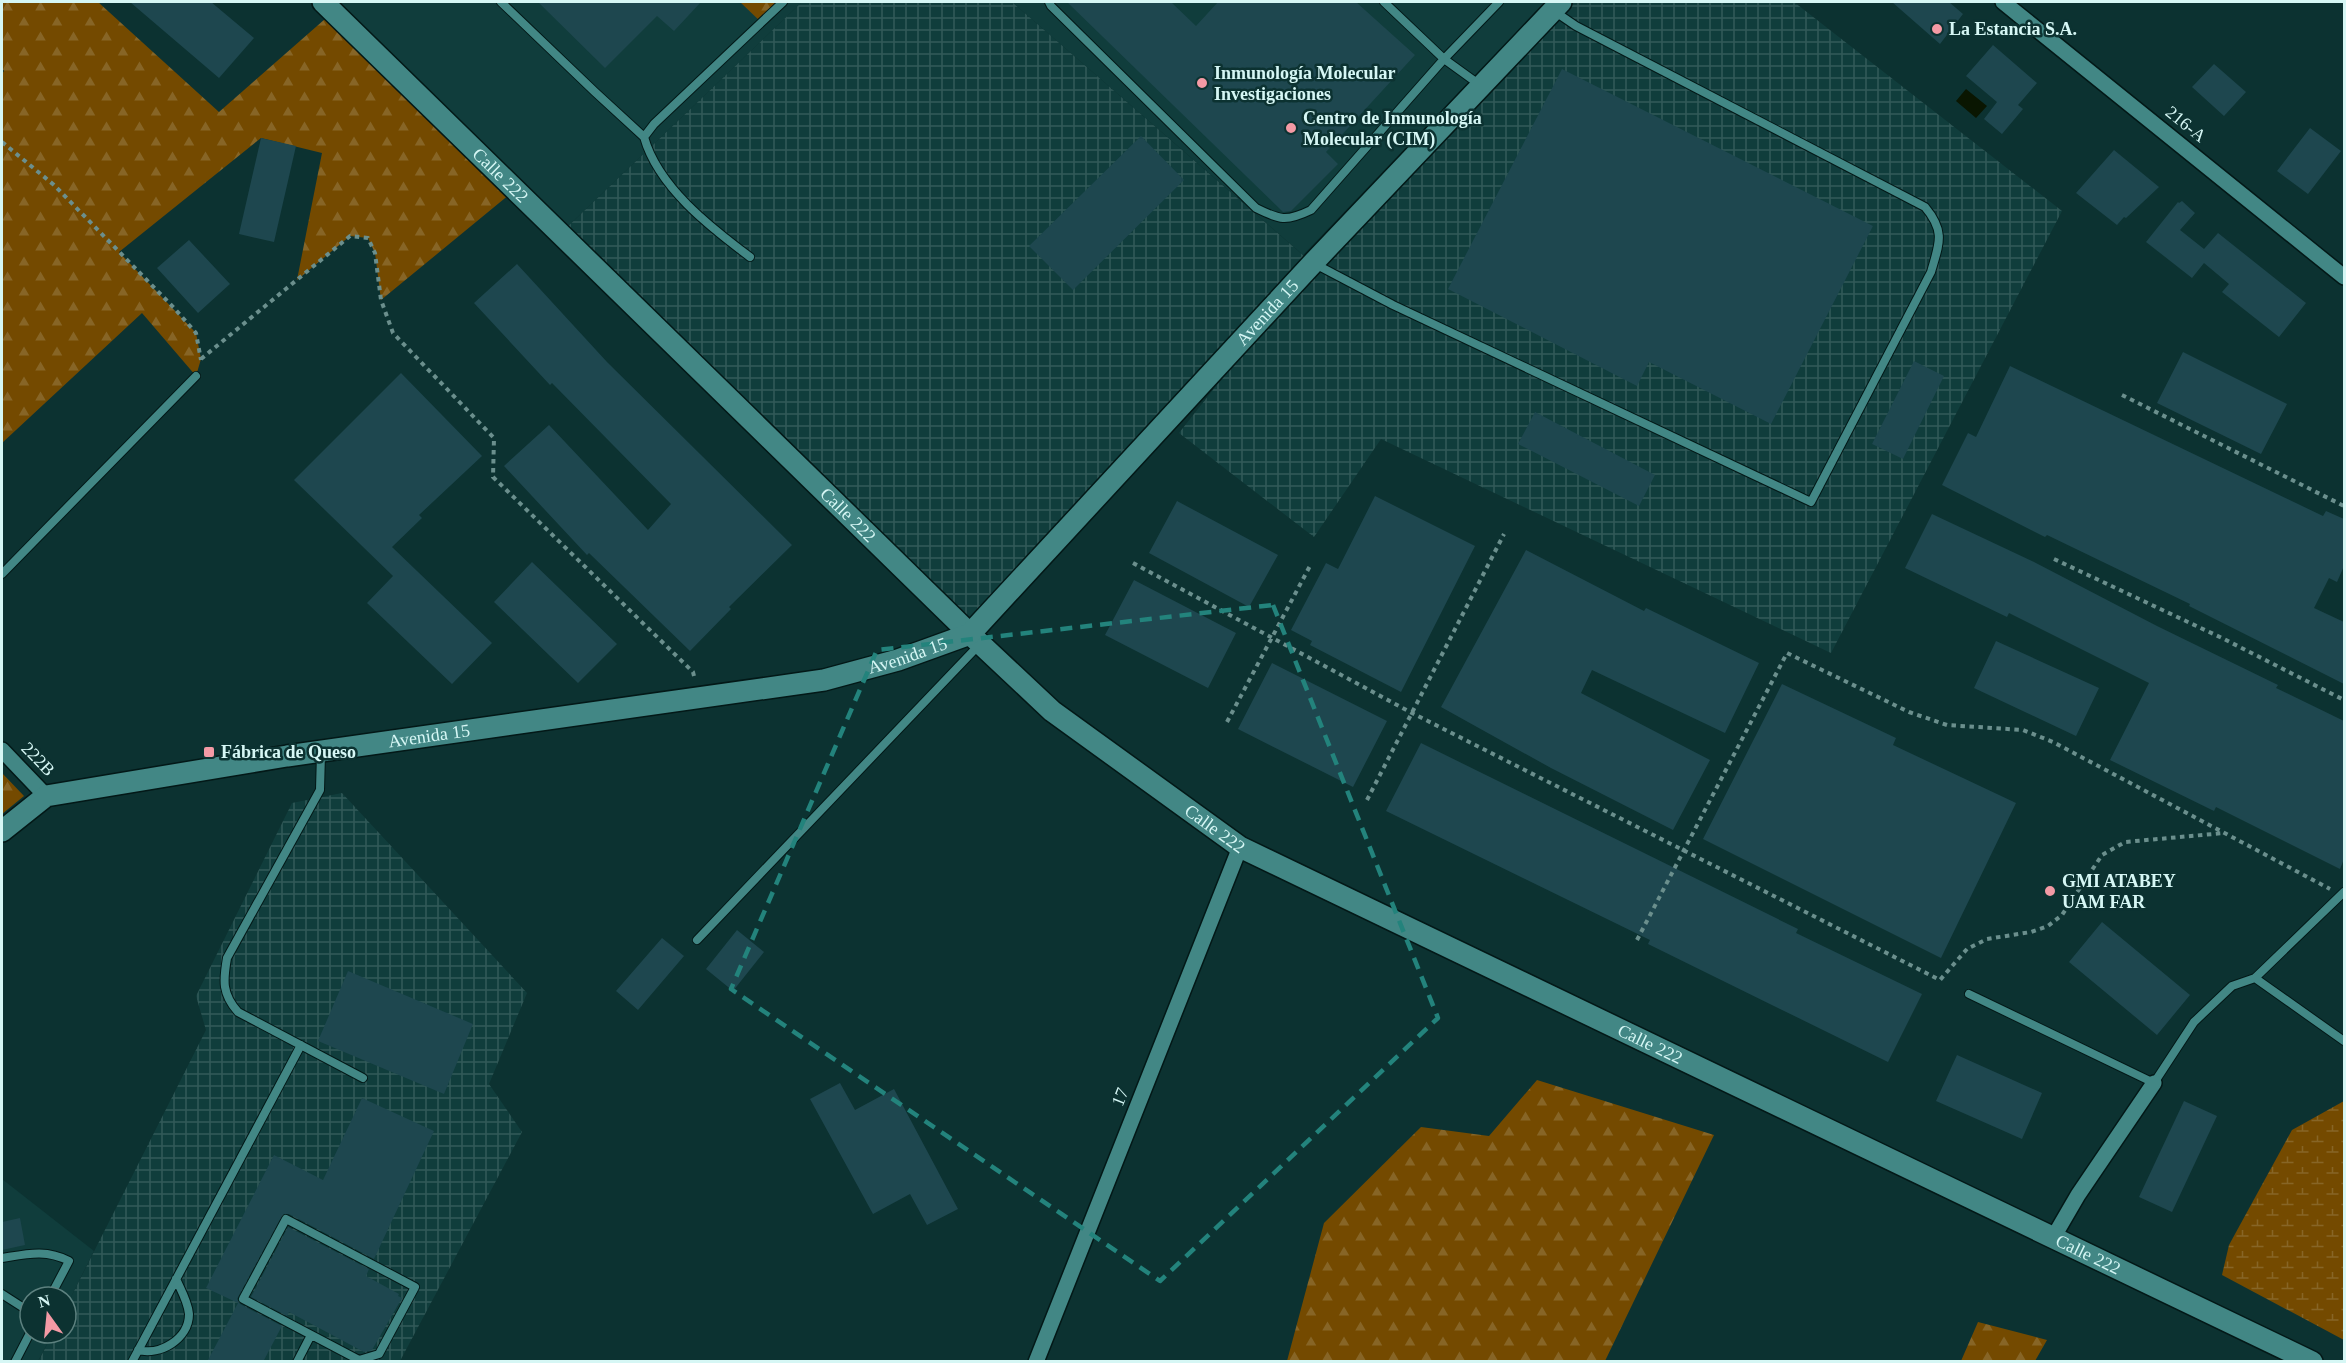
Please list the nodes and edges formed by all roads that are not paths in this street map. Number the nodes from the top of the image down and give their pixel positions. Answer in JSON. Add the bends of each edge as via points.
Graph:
{"nodes":[{"id":1,"x":323,"y":2,"type":"edge"},
{"id":2,"x":501,"y":2,"type":"edge"},
{"id":3,"x":783,"y":2,"type":"edge"},
{"id":4,"x":1048,"y":2,"type":"edge"},
{"id":5,"x":1384,"y":2,"type":"edge"},
{"id":6,"x":1499,"y":2,"type":"edge"},
{"id":7,"x":2003,"y":2,"type":"edge"},
{"id":8,"x":1557,"y":6,"type":"edge"},
{"id":9,"x":1444,"y":59,"type":"junction"},
{"id":10,"x":1481,"y":86,"type":"junction"},
{"id":11,"x":644,"y":137,"type":"junction"},
{"id":12,"x":750,"y":257,"type":"dead end"},
{"id":13,"x":1313,"y":263,"type":"junction"},
{"id":14,"x":2344,"y":277,"type":"edge"},
{"id":15,"x":196,"y":375,"type":"road end"},
{"id":16,"x":2,"y":574,"type":"edge"},
{"id":17,"x":975,"y":639,"type":"junction"},
{"id":18,"x":2,"y":750,"type":"edge"},
{"id":19,"x":321,"y":752,"type":"junction"},
{"id":20,"x":46,"y":796,"type":"junction"},
{"id":21,"x":2,"y":831,"type":"edge"},
{"id":22,"x":1240,"y":847,"type":"junction"},
{"id":23,"x":2343,"y":894,"type":"edge"},
{"id":24,"x":697,"y":940,"type":"dead end"},
{"id":25,"x":2255,"y":978,"type":"junction"},
{"id":26,"x":1969,"y":994,"type":"dead end"},
{"id":27,"x":2344,"y":1041,"type":"edge"},
{"id":28,"x":301,"y":1045,"type":"junction"},
{"id":29,"x":363,"y":1078,"type":"dead end"},
{"id":30,"x":2154,"y":1083,"type":"junction"},
{"id":31,"x":2054,"y":1238,"type":"junction"},
{"id":32,"x":2,"y":1258,"type":"edge"},
{"id":33,"x":176,"y":1279,"type":"junction"},
{"id":34,"x":56,"y":1285,"type":"edge"},
{"id":35,"x":2,"y":1294,"type":"edge"},
{"id":36,"x":18,"y":1304,"type":"edge"},
{"id":37,"x":311,"y":1335,"type":"junction"},
{"id":38,"x":24,"y":1345,"type":"edge"},
{"id":39,"x":138,"y":1350,"type":"junction"},
{"id":40,"x":15,"y":1362,"type":"edge"},
{"id":41,"x":132,"y":1362,"type":"edge"},
{"id":42,"x":297,"y":1362,"type":"edge"},
{"id":43,"x":1036,"y":1362,"type":"edge"},
{"id":44,"x":2312,"y":1362,"type":"edge"}],
"edges":[{"from":1,"to":17,"type":"main road","name":"Calle 222"},
{"from":2,"to":11,"type":"lane"},
{"from":3,"to":11,"type":"lane"},
{"from":4,"to":9,"type":"lane","via":[[1256,208],[1276,218],[1293,219],[1311,210]]},
{"from":5,"to":9,"type":"lane"},
{"from":6,"to":9,"type":"lane"},
{"from":7,"to":14,"type":"street","name":"216-A"},
{"from":8,"to":10,"type":"main road","name":"Avenida 15"},
{"from":8,"to":13,"type":"lane","via":[[1576,26],[1925,207],[1934,218],[1940,238],[1931,272],[1811,502],[1393,305]]},
{"from":9,"to":10,"type":"lane"},
{"from":10,"to":13,"type":"main road","name":"Avenida 15"},
{"from":11,"to":12,"type":"lane","via":[[649,154],[667,181],[711,227]]},
{"from":13,"to":17,"type":"main road","name":"Avenida 15"},
{"from":15,"to":16,"type":"lane"},
{"from":17,"to":19,"type":"main road","name":"Avenida 15","via":[[824,680]]},
{"from":17,"to":22,"type":"main road","name":"Calle 222","via":[[1052,711]]},
{"from":17,"to":24,"type":"lane"},
{"from":18,"to":20,"type":"street","name":"222B"},
{"from":19,"to":20,"type":"main road","name":"Avenida 15"},
{"from":19,"to":28,"type":"lane","via":[[320,790],[227,958],[223,981],[229,1001],[238,1012]]},
{"from":20,"to":21,"type":"main road","name":"Avenida 15"},
{"from":22,"to":31,"type":"main road","name":"Calle 222"},
{"from":22,"to":43,"type":"street","name":"17"},
{"from":23,"to":25,"type":"lane"},
{"from":25,"to":27,"type":"lane"},
{"from":25,"to":30,"type":"lane","via":[[2232,986],[2194,1022]]},
{"from":26,"to":30,"type":"lane"},
{"from":28,"to":29,"type":"lane"},
{"from":28,"to":33,"type":"lane"},
{"from":30,"to":31,"type":"street","via":[[2078,1195]]},
{"from":31,"to":44,"type":"main road","name":"Calle 222"},
{"from":32,"to":34,"type":"lane","via":[[54,1253],[69,1261]]},
{"from":33,"to":39,"type":"lane"},
{"from":33,"to":39,"type":"lane","via":[[189,1317],[183,1332],[172,1344],[157,1351]]},
{"from":35,"to":36,"type":"lane"},
{"from":37,"to":37,"type":"lane","via":[[359,1360],[379,1354],[415,1287],[286,1219],[243,1299]]},
{"from":37,"to":42,"type":"lane"},
{"from":38,"to":40,"type":"lane"},
{"from":39,"to":41,"type":"lane"}]}
